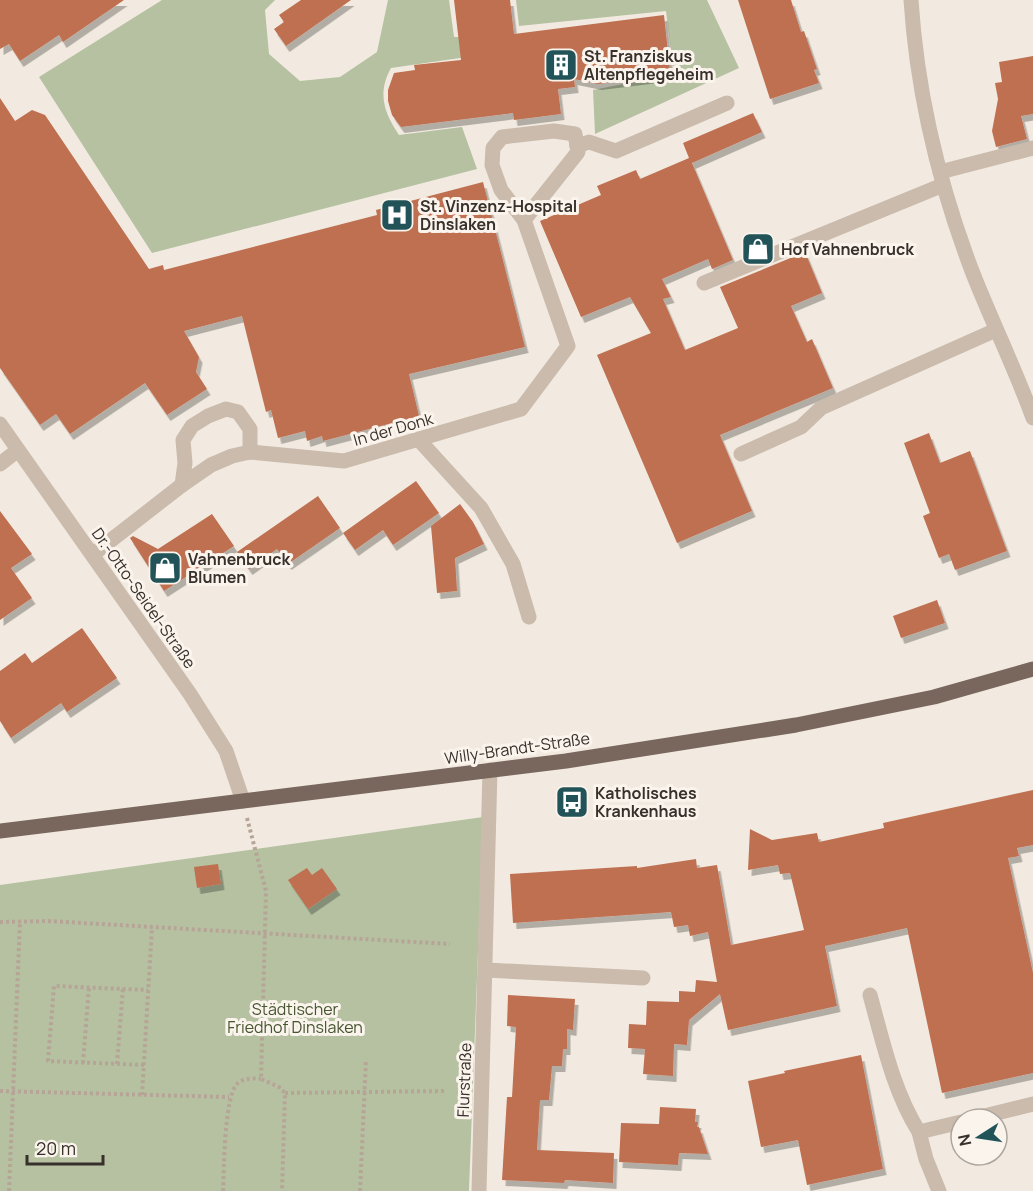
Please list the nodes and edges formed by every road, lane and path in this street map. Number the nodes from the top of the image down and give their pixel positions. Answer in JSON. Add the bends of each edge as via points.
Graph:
{"nodes":[{"id":1,"x":911,"y":0,"type":"edge"},
{"id":2,"x":727,"y":104,"type":"dead end"},
{"id":3,"x":577,"y":146,"type":"junction"},
{"id":4,"x":1033,"y":148,"type":"edge"},
{"id":5,"x":942,"y":178,"type":"junction"},
{"id":6,"x":524,"y":220,"type":"junction"},
{"id":7,"x":704,"y":282,"type":"dead end"},
{"id":8,"x":996,"y":330,"type":"junction"},
{"id":9,"x":1033,"y":418,"type":"edge"},
{"id":10,"x":0,"y":424,"type":"edge"},
{"id":11,"x":419,"y":440,"type":"junction"},
{"id":12,"x":18,"y":450,"type":"junction"},
{"id":13,"x":250,"y":452,"type":"junction"},
{"id":14,"x":741,"y":454,"type":"dead end"},
{"id":15,"x":0,"y":464,"type":"edge"},
{"id":16,"x":182,"y":485,"type":"junction"},
{"id":17,"x":92,"y":555,"type":"junction"},
{"id":18,"x":529,"y":617,"type":"dead end"},
{"id":19,"x":1033,"y":669,"type":"edge"},
{"id":20,"x":490,"y":770,"type":"junction"},
{"id":21,"x":243,"y":801,"type":"junction"},
{"id":22,"x":0,"y":831,"type":"edge"},
{"id":23,"x":20,"y":921,"type":"junction"},
{"id":24,"x":0,"y":922,"type":"edge"},
{"id":25,"x":152,"y":927,"type":"junction"},
{"id":26,"x":265,"y":934,"type":"junction"},
{"id":27,"x":450,"y":944,"type":"dead end"},
{"id":28,"x":486,"y":970,"type":"junction"},
{"id":29,"x":643,"y":978,"type":"dead end"},
{"id":30,"x":88,"y":987,"type":"junction"},
{"id":31,"x":123,"y":988,"type":"junction"},
{"id":32,"x":148,"y":990,"type":"junction"},
{"id":33,"x":870,"y":995,"type":"dead end"},
{"id":34,"x":366,"y":1059,"type":"dead end"},
{"id":35,"x":83,"y":1063,"type":"junction"},
{"id":36,"x":117,"y":1064,"type":"junction"},
{"id":37,"x":144,"y":1065,"type":"junction"},
{"id":38,"x":261,"y":1079,"type":"junction"},
{"id":39,"x":0,"y":1090,"type":"edge"},
{"id":40,"x":13,"y":1091,"type":"junction"},
{"id":41,"x":445,"y":1091,"type":"dead end"},
{"id":42,"x":365,"y":1092,"type":"junction"},
{"id":43,"x":285,"y":1094,"type":"junction"},
{"id":44,"x":142,"y":1095,"type":"junction"},
{"id":45,"x":229,"y":1097,"type":"junction"},
{"id":46,"x":1033,"y":1104,"type":"edge"},
{"id":47,"x":1009,"y":1110,"type":"edge"},
{"id":48,"x":949,"y":1125,"type":"edge"},
{"id":49,"x":920,"y":1132,"type":"junction"},
{"id":50,"x":9,"y":1191,"type":"edge"},
{"id":51,"x":223,"y":1191,"type":"edge"},
{"id":52,"x":282,"y":1191,"type":"edge"},
{"id":53,"x":360,"y":1191,"type":"edge"},
{"id":54,"x":479,"y":1191,"type":"edge"},
{"id":55,"x":939,"y":1191,"type":"edge"}],
"edges":[{"from":1,"to":5,"type":"street","via":[[923,103]]},
{"from":2,"to":3,"type":"street","via":[[616,151],[589,142]]},
{"from":3,"to":6,"type":"street","via":[[578,152]]},
{"from":3,"to":6,"type":"street","name":"In der Donk","via":[[575,134],[554,131],[502,137],[493,148],[492,165],[501,190]]},
{"from":4,"to":5,"type":"street"},
{"from":5,"to":7,"type":"street"},
{"from":5,"to":8,"type":"street"},
{"from":6,"to":11,"type":"street","name":"In der Donk","via":[[568,346],[520,409]]},
{"from":8,"to":9,"type":"street"},
{"from":8,"to":14,"type":"street","via":[[821,408],[801,427]]},
{"from":10,"to":12,"type":"street","name":"Dr.-Otto-Seidel-Straße"},
{"from":11,"to":13,"type":"street","name":"In der Donk","via":[[345,461]]},
{"from":11,"to":18,"type":"street","via":[[481,508],[513,564]]},
{"from":12,"to":15,"type":"street"},
{"from":12,"to":17,"type":"street","name":"Dr.-Otto-Seidel-Straße"},
{"from":13,"to":16,"type":"street","name":"In der Donk","via":[[211,465]]},
{"from":13,"to":16,"type":"street","via":[[250,429],[237,412],[226,409],[208,416],[192,426],[183,440]]},
{"from":16,"to":17,"type":"street","name":"In der Donk"},
{"from":17,"to":21,"type":"street","name":"Dr.-Otto-Seidel-Straße","via":[[226,751]]},
{"from":19,"to":20,"type":"main road","name":"Willy-Brandt-Straße","via":[[934,698],[796,725]]},
{"from":20,"to":21,"type":"main road","name":"Willy-Brandt-Straße"},
{"from":20,"to":28,"type":"street","name":"Flurstraße"},
{"from":21,"to":22,"type":"main road","name":"Willy-Brandt-Straße"},
{"from":21,"to":26,"type":"path","via":[[266,891]]},
{"from":23,"to":24,"type":"path"},
{"from":23,"to":25,"type":"path"},
{"from":23,"to":40,"type":"path"},
{"from":25,"to":26,"type":"path"},
{"from":25,"to":32,"type":"path"},
{"from":26,"to":27,"type":"path"},
{"from":26,"to":38,"type":"path"},
{"from":28,"to":29,"type":"street"},
{"from":28,"to":54,"type":"street","name":"Flurstraße"},
{"from":30,"to":31,"type":"path"},
{"from":30,"to":35,"type":"path"},
{"from":30,"to":35,"type":"path","via":[[54,986],[48,1061]]},
{"from":31,"to":32,"type":"path"},
{"from":31,"to":36,"type":"path"},
{"from":32,"to":37,"type":"path"},
{"from":33,"to":49,"type":"street","via":[[893,1077]]},
{"from":34,"to":42,"type":"path"},
{"from":35,"to":36,"type":"path"},
{"from":36,"to":37,"type":"path"},
{"from":37,"to":44,"type":"path"},
{"from":38,"to":43,"type":"path"},
{"from":38,"to":45,"type":"path","via":[[249,1078],[238,1083]]},
{"from":39,"to":40,"type":"path"},
{"from":40,"to":44,"type":"path"},
{"from":40,"to":50,"type":"path"},
{"from":41,"to":42,"type":"path"},
{"from":42,"to":43,"type":"path"},
{"from":42,"to":53,"type":"path"},
{"from":43,"to":52,"type":"path"},
{"from":44,"to":45,"type":"path"},
{"from":45,"to":51,"type":"path"},
{"from":46,"to":47,"type":"street"},
{"from":48,"to":49,"type":"street"},
{"from":49,"to":55,"type":"street"}]}
